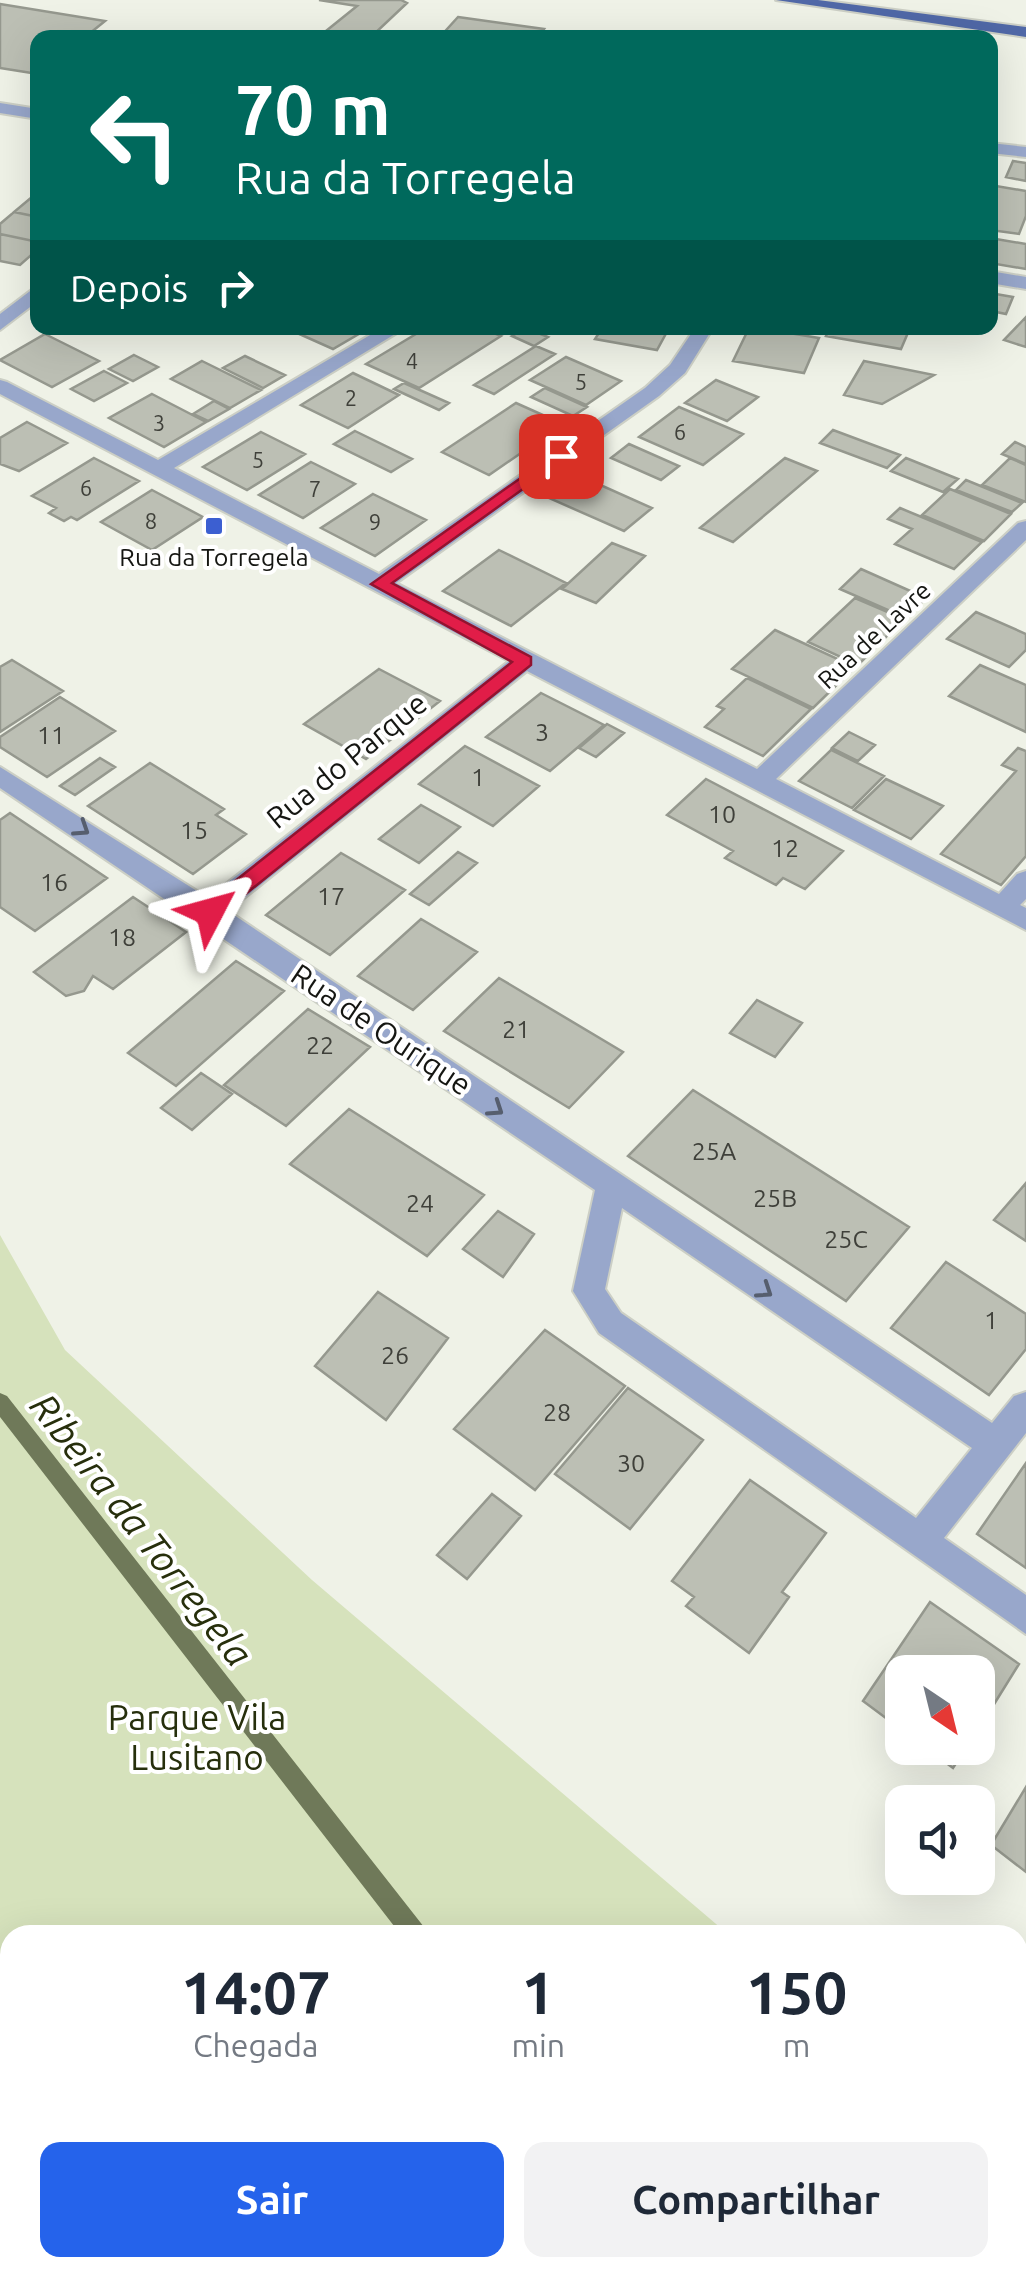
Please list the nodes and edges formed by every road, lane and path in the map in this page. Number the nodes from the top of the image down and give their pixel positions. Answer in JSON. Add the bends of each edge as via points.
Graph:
{"nodes":[{"id":1,"x":784,"y":0,"type":"edge"},
{"id":2,"x":858,"y":0,"type":"edge"},
{"id":3,"x":1026,"y":22,"type":"edge"},
{"id":4,"x":1026,"y":32,"type":"edge"},
{"id":5,"x":0,"y":108,"type":"edge"},
{"id":6,"x":26,"y":116,"type":"edge"},
{"id":7,"x":998,"y":149,"type":"edge"},
{"id":8,"x":1026,"y":152,"type":"edge"},
{"id":9,"x":998,"y":278,"type":"edge"},
{"id":10,"x":1026,"y":283,"type":"edge"},
{"id":11,"x":30,"y":298,"type":"edge"},
{"id":12,"x":0,"y":324,"type":"edge"},
{"id":13,"x":383,"y":335,"type":"edge"},
{"id":14,"x":700,"y":335,"type":"edge"},
{"id":15,"x":0,"y":386,"type":"edge"},
{"id":16,"x":158,"y":469,"type":"junction"},
{"id":17,"x":1026,"y":528,"type":"edge"},
{"id":18,"x":380,"y":584,"type":"junction"},
{"id":19,"x":524,"y":661,"type":"junction"},
{"id":20,"x":0,"y":776,"type":"edge"},
{"id":21,"x":760,"y":781,"type":"junction"},
{"id":22,"x":1026,"y":881,"type":"edge"},
{"id":23,"x":210,"y":912,"type":"junction"},
{"id":24,"x":1014,"y":914,"type":"edge"},
{"id":25,"x":611,"y":1188,"type":"junction"},
{"id":26,"x":1026,"y":1407,"type":"edge"},
{"id":27,"x":996,"y":1445,"type":"junction"},
{"id":28,"x":918,"y":1542,"type":"junction"},
{"id":29,"x":1026,"y":1616,"type":"edge"}],
"edges":[{"from":1,"to":4,"type":"main road"},
{"from":2,"to":3,"type":"main road"},
{"from":5,"to":6,"type":"street"},
{"from":7,"to":8,"type":"street"},
{"from":9,"to":10,"type":"street"},
{"from":11,"to":12,"type":"street"},
{"from":13,"to":16,"type":"street"},
{"from":14,"to":18,"type":"street","via":[[678,369],[652,392]]},
{"from":15,"to":16,"type":"street"},
{"from":16,"to":18,"type":"street"},
{"from":17,"to":21,"type":"street","name":"Rua de Lavre"},
{"from":18,"to":19,"type":"street"},
{"from":19,"to":21,"type":"street"},
{"from":19,"to":23,"type":"street","name":"Rua do Parque"},
{"from":20,"to":23,"type":"street","name":"Rua de Ourique","one_way":true},
{"from":21,"to":24,"type":"street"},
{"from":22,"to":24,"type":"street"},
{"from":23,"to":25,"type":"street","name":"Rua de Ourique","one_way":true},
{"from":25,"to":27,"type":"street","name":"Rua de Ourique","one_way":true},
{"from":25,"to":28,"type":"street","via":[[589,1290],[610,1323]]},
{"from":26,"to":27,"type":"street"},
{"from":27,"to":28,"type":"street"},
{"from":28,"to":29,"type":"street"}]}
